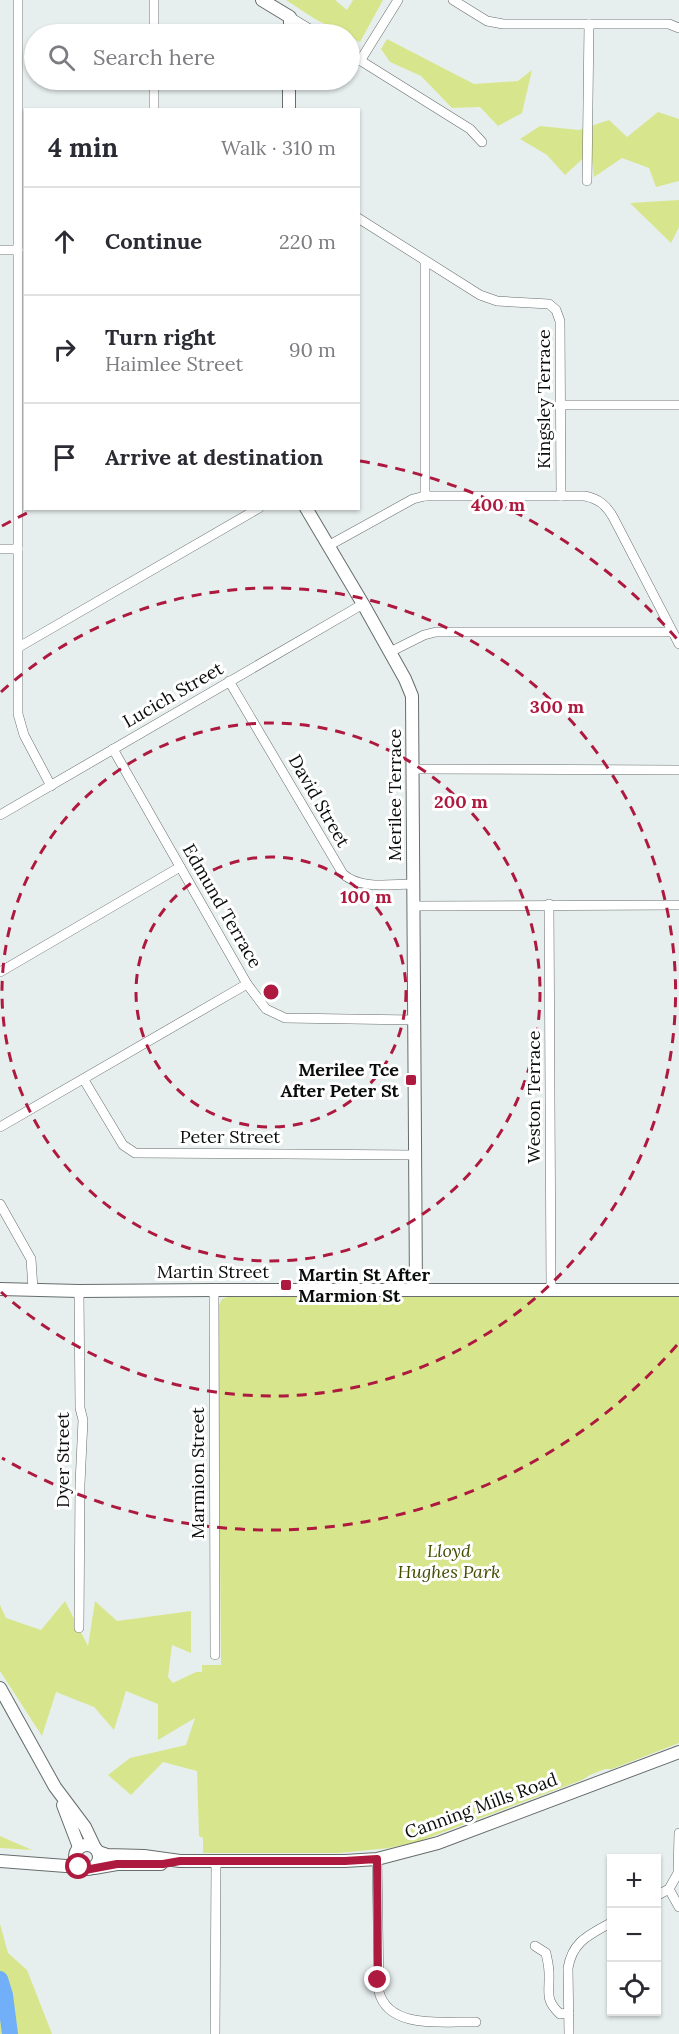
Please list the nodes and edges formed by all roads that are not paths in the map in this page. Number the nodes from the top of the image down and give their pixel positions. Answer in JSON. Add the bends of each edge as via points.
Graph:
{"nodes":[{"id":1,"x":18,"y":0,"type":"edge"},
{"id":2,"x":154,"y":0,"type":"edge"},
{"id":3,"x":262,"y":0,"type":"edge"},
{"id":4,"x":398,"y":0,"type":"edge"},
{"id":5,"x":453,"y":0,"type":"edge"},
{"id":6,"x":290,"y":16,"type":"junction"},
{"id":7,"x":154,"y":24,"type":"edge"},
{"id":8,"x":290,"y":24,"type":"edge"},
{"id":9,"x":302,"y":24,"type":"edge"},
{"id":10,"x":588,"y":24,"type":"junction"},
{"id":11,"x":679,"y":28,"type":"edge"},
{"id":12,"x":360,"y":61,"type":"joint"},
{"id":13,"x":154,"y":90,"type":"edge"},
{"id":14,"x":289,"y":90,"type":"edge"},
{"id":15,"x":154,"y":108,"type":"edge"},
{"id":16,"x":289,"y":108,"type":"edge"},
{"id":17,"x":482,"y":142,"type":"dead end"},
{"id":18,"x":587,"y":182,"type":"dead end"},
{"id":19,"x":360,"y":219,"type":"edge"},
{"id":20,"x":0,"y":250,"type":"edge"},
{"id":21,"x":18,"y":250,"type":"junction"},
{"id":22,"x":425,"y":262,"type":"junction"},
{"id":23,"x":560,"y":405,"type":"junction"},
{"id":24,"x":679,"y":405,"type":"edge"},
{"id":25,"x":22,"y":489,"type":"edge"},
{"id":26,"x":425,"y":496,"type":"junction"},
{"id":27,"x":561,"y":496,"type":"junction"},
{"id":28,"x":256,"y":510,"type":"edge"},
{"id":29,"x":307,"y":510,"type":"edge"},
{"id":30,"x":328,"y":546,"type":"junction"},
{"id":31,"x":0,"y":549,"type":"edge"},
{"id":32,"x":18,"y":549,"type":"junction"},
{"id":33,"x":363,"y":604,"type":"junction"},
{"id":34,"x":672,"y":632,"type":"junction"},
{"id":35,"x":679,"y":644,"type":"edge"},
{"id":36,"x":19,"y":647,"type":"junction"},
{"id":37,"x":390,"y":652,"type":"junction"},
{"id":38,"x":230,"y":681,"type":"junction"},
{"id":39,"x":113,"y":749,"type":"junction"},
{"id":40,"x":414,"y":769,"type":"junction"},
{"id":41,"x":679,"y":770,"type":"edge"},
{"id":42,"x":51,"y":786,"type":"junction"},
{"id":43,"x":0,"y":815,"type":"edge"},
{"id":44,"x":180,"y":867,"type":"junction"},
{"id":45,"x":413,"y":884,"type":"junction"},
{"id":46,"x":549,"y":904,"type":"junction"},
{"id":47,"x":679,"y":905,"type":"edge"},
{"id":48,"x":413,"y":906,"type":"junction"},
{"id":49,"x":0,"y":972,"type":"edge"},
{"id":50,"x":248,"y":984,"type":"junction"},
{"id":51,"x":414,"y":1020,"type":"junction"},
{"id":52,"x":84,"y":1080,"type":"junction"},
{"id":53,"x":0,"y":1127,"type":"edge"},
{"id":54,"x":416,"y":1155,"type":"junction"},
{"id":55,"x":0,"y":1204,"type":"edge"},
{"id":56,"x":0,"y":1289,"type":"edge"},
{"id":57,"x":33,"y":1289,"type":"junction"},
{"id":58,"x":551,"y":1289,"type":"junction"},
{"id":59,"x":214,"y":1290,"type":"junction"},
{"id":60,"x":416,"y":1290,"type":"junction"},
{"id":61,"x":679,"y":1290,"type":"edge"},
{"id":62,"x":79,"y":1291,"type":"junction"},
{"id":63,"x":79,"y":1628,"type":"dead end"},
{"id":64,"x":215,"y":1655,"type":"dead end"},
{"id":65,"x":0,"y":1688,"type":"edge"},
{"id":66,"x":679,"y":1752,"type":"edge"},
{"id":67,"x":55,"y":1787,"type":"junction"},
{"id":68,"x":679,"y":1833,"type":"edge"},
{"id":69,"x":78,"y":1849,"type":"junction"},
{"id":70,"x":97,"y":1850,"type":"junction"},
{"id":71,"x":377,"y":1859,"type":"junction"},
{"id":72,"x":4,"y":1861,"type":"edge"},
{"id":73,"x":180,"y":1861,"type":"junction"},
{"id":74,"x":216,"y":1861,"type":"junction"},
{"id":75,"x":79,"y":1867,"type":"junction"},
{"id":76,"x":94,"y":1868,"type":"junction"},
{"id":77,"x":669,"y":1888,"type":"junction"},
{"id":78,"x":661,"y":1893,"type":"edge"},
{"id":79,"x":679,"y":1907,"type":"edge"},
{"id":80,"x":607,"y":1925,"type":"edge"},
{"id":81,"x":535,"y":1946,"type":"dead end"},
{"id":82,"x":569,"y":2013,"type":"junction"},
{"id":83,"x":476,"y":2022,"type":"dead end"},
{"id":84,"x":216,"y":2033,"type":"edge"},
{"id":85,"x":569,"y":2034,"type":"edge"}],
"edges":[{"from":1,"to":21,"type":"street"},
{"from":2,"to":7,"type":"street"},
{"from":3,"to":6,"type":"street"},
{"from":4,"to":12,"type":"street"},
{"from":5,"to":10,"type":"street","via":[[494,23]]},
{"from":6,"to":8,"type":"street"},
{"from":6,"to":9,"type":"street"},
{"from":10,"to":11,"type":"street","via":[[669,24]]},
{"from":10,"to":18,"type":"street"},
{"from":12,"to":17,"type":"street","via":[[470,129]]},
{"from":13,"to":15,"type":"street"},
{"from":14,"to":16,"type":"street"},
{"from":19,"to":22,"type":"street","name":"Kingsley Terrace"},
{"from":20,"to":21,"type":"street"},
{"from":21,"to":25,"type":"street"},
{"from":22,"to":23,"type":"street","name":"Kingsley Terrace","via":[[487,299],[552,306],[560,321]]},
{"from":22,"to":26,"type":"street"},
{"from":23,"to":24,"type":"street"},
{"from":23,"to":27,"type":"street","name":"Kingsley Terrace"},
{"from":25,"to":32,"type":"street"},
{"from":26,"to":27,"type":"street"},
{"from":26,"to":30,"type":"street"},
{"from":27,"to":34,"type":"street","via":[[595,498],[610,511]]},
{"from":28,"to":36,"type":"street"},
{"from":29,"to":30,"type":"street","name":"Merilee Terrace"},
{"from":30,"to":33,"type":"street","name":"Merilee Terrace"},
{"from":31,"to":32,"type":"street"},
{"from":32,"to":36,"type":"street"},
{"from":33,"to":37,"type":"street","name":"Merilee Terrace"},
{"from":33,"to":38,"type":"street","name":"Lucich Street"},
{"from":34,"to":35,"type":"street"},
{"from":34,"to":37,"type":"street","via":[[436,632]]},
{"from":36,"to":42,"type":"street","via":[[18,714],[24,735]]},
{"from":37,"to":40,"type":"street","name":"Merilee Terrace","via":[[412,696]]},
{"from":38,"to":39,"type":"street","name":"Lucich Street"},
{"from":38,"to":45,"type":"street","name":"David Street","via":[[343,874],[366,884]]},
{"from":39,"to":42,"type":"street","name":"Lucich Street"},
{"from":39,"to":44,"type":"street","name":"Edmund Terrace"},
{"from":40,"to":41,"type":"street"},
{"from":40,"to":45,"type":"street","name":"Merilee Terrace"},
{"from":42,"to":43,"type":"street","name":"Lucich Street"},
{"from":44,"to":49,"type":"street"},
{"from":44,"to":50,"type":"street","name":"Edmund Terrace"},
{"from":45,"to":48,"type":"street","name":"Merilee Terrace"},
{"from":46,"to":47,"type":"street"},
{"from":46,"to":48,"type":"street"},
{"from":46,"to":58,"type":"street","name":"Weston Terrace"},
{"from":48,"to":51,"type":"street","name":"Merilee Terrace"},
{"from":50,"to":51,"type":"street","name":"Edmund Terrace","via":[[266,1009],[285,1018]]},
{"from":50,"to":52,"type":"street"},
{"from":51,"to":54,"type":"street","name":"Merilee Terrace"},
{"from":52,"to":53,"type":"street"},
{"from":52,"to":54,"type":"street","name":"Peter Street","via":[[123,1145],[135,1153]]},
{"from":54,"to":60,"type":"street","name":"Merilee Terrace"},
{"from":55,"to":57,"type":"street","via":[[31,1259]]},
{"from":56,"to":57,"type":"street","name":"Martin Street"},
{"from":57,"to":62,"type":"street","name":"Martin Street"},
{"from":58,"to":60,"type":"street","name":"Martin Street"},
{"from":58,"to":61,"type":"street","name":"Martin Street"},
{"from":59,"to":60,"type":"street","name":"Martin Street"},
{"from":59,"to":62,"type":"street","name":"Martin Street"},
{"from":59,"to":64,"type":"street","name":"Marmion Street"},
{"from":62,"to":63,"type":"street","name":"Dyer Street","via":[[83,1420]]},
{"from":65,"to":67,"type":"street"},
{"from":66,"to":71,"type":"street","name":"Canning Mills Road","via":[[438,1843]]},
{"from":67,"to":69,"type":"street"},
{"from":67,"to":70,"type":"street"},
{"from":68,"to":77,"type":"street","via":[[678,1873]]},
{"from":69,"to":70,"type":"street","via":[[88,1845]]},
{"from":69,"to":72,"type":"street","via":[[56,1857]]},
{"from":69,"to":75,"type":"street","via":[[74,1858]]},
{"from":70,"to":73,"type":"street","name":"Canning Mills Road","via":[[107,1855]]},
{"from":70,"to":76,"type":"street","via":[[99,1861]]},
{"from":71,"to":74,"type":"street","name":"Canning Mills Road"},
{"from":71,"to":83,"type":"street","via":[[381,2000],[392,2012],[408,2019]]},
{"from":72,"to":75,"type":"street"},
{"from":73,"to":74,"type":"street","name":"Canning Mills Road"},
{"from":73,"to":76,"type":"street","name":"Canning Mills Road"},
{"from":74,"to":84,"type":"street"},
{"from":75,"to":76,"type":"street"},
{"from":77,"to":78,"type":"street"},
{"from":77,"to":79,"type":"street"},
{"from":80,"to":82,"type":"street","via":[[581,1940],[570,1958]]},
{"from":81,"to":82,"type":"street","via":[[546,1953],[550,2005],[560,2014]]},
{"from":82,"to":85,"type":"street"}]}
